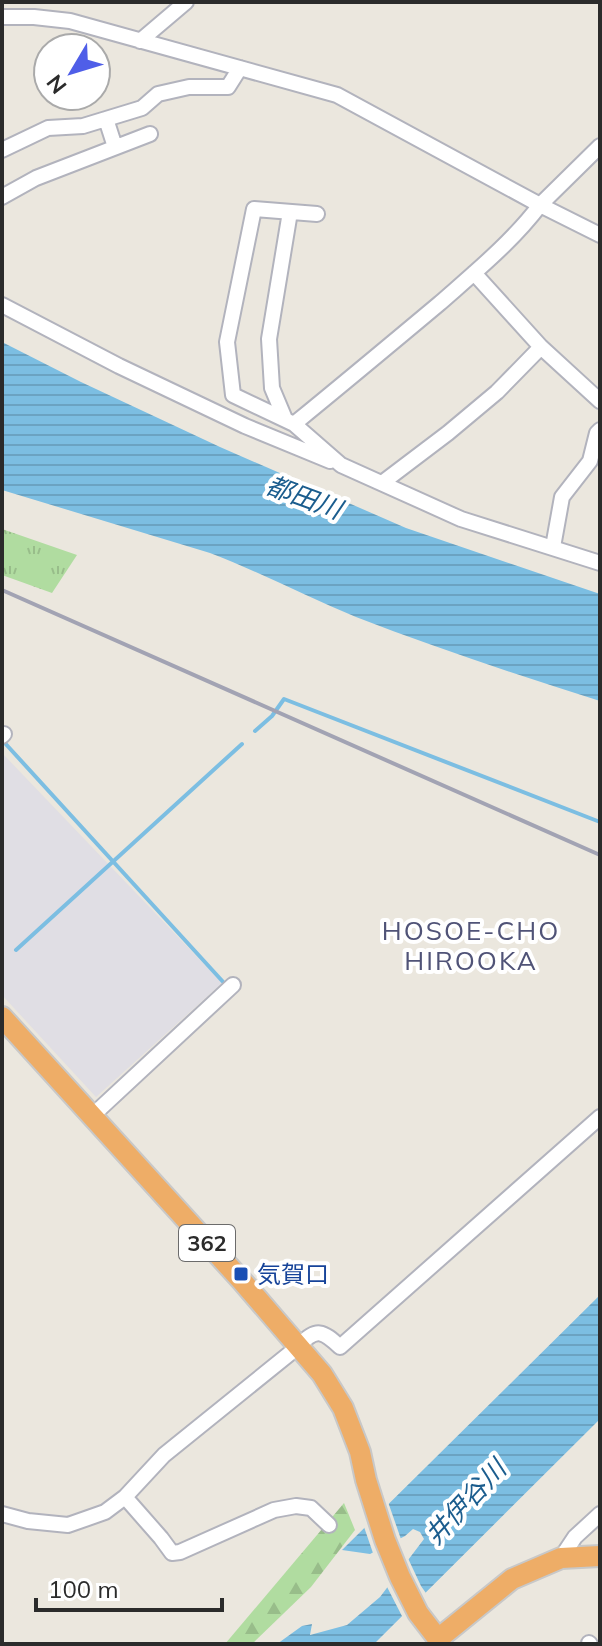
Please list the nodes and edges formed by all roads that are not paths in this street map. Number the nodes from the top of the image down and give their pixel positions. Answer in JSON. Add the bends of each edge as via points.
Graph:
{"nodes":[{"id":1,"x":186,"y":2,"type":"edge"},
{"id":2,"x":2,"y":17,"type":"edge"},
{"id":3,"x":140,"y":41,"type":"junction"},
{"id":4,"x":240,"y":68,"type":"junction"},
{"id":5,"x":106,"y":119,"type":"junction"},
{"id":6,"x":150,"y":134,"type":"dead end"},
{"id":7,"x":600,"y":146,"type":"edge"},
{"id":8,"x":115,"y":147,"type":"junction"},
{"id":9,"x":2,"y":150,"type":"edge"},
{"id":10,"x":2,"y":197,"type":"edge"},
{"id":11,"x":540,"y":205,"type":"junction"},
{"id":12,"x":290,"y":212,"type":"junction"},
{"id":13,"x":317,"y":214,"type":"dead end"},
{"id":14,"x":600,"y":235,"type":"edge"},
{"id":15,"x":474,"y":273,"type":"junction"},
{"id":16,"x":2,"y":305,"type":"edge"},
{"id":17,"x":541,"y":347,"type":"junction"},
{"id":18,"x":600,"y":401,"type":"edge"},
{"id":19,"x":289,"y":422,"type":"junction"},
{"id":20,"x":600,"y":430,"type":"edge"},
{"id":21,"x":341,"y":465,"type":"junction"},
{"id":22,"x":382,"y":483,"type":"junction"},
{"id":23,"x":553,"y":547,"type":"junction"},
{"id":24,"x":600,"y":563,"type":"edge"},
{"id":25,"x":233,"y":985,"type":"dead end"},
{"id":26,"x":2,"y":1017,"type":"edge"},
{"id":27,"x":92,"y":1116,"type":"junction"},
{"id":28,"x":600,"y":1117,"type":"edge"},
{"id":29,"x":299,"y":1346,"type":"junction"},
{"id":30,"x":125,"y":1497,"type":"junction"},
{"id":31,"x":2,"y":1514,"type":"edge"},
{"id":32,"x":600,"y":1514,"type":"edge"},
{"id":33,"x":329,"y":1525,"type":"dead end"},
{"id":34,"x":600,"y":1556,"type":"edge"},
{"id":35,"x":561,"y":1558,"type":"junction"}],
"edges":[{"from":1,"to":3,"type":"street"},
{"from":2,"to":3,"type":"street","via":[[70,21]]},
{"from":3,"to":4,"type":"street"},
{"from":4,"to":5,"type":"street","via":[[228,87],[158,94],[142,108]]},
{"from":4,"to":11,"type":"street","via":[[337,95]]},
{"from":5,"to":8,"type":"street"},
{"from":5,"to":9,"type":"street","via":[[48,128]]},
{"from":6,"to":8,"type":"street"},
{"from":7,"to":11,"type":"street"},
{"from":8,"to":10,"type":"street"},
{"from":11,"to":14,"type":"street"},
{"from":11,"to":15,"type":"street"},
{"from":12,"to":13,"type":"street"},
{"from":12,"to":19,"type":"street","via":[[269,339],[272,388]]},
{"from":12,"to":19,"type":"street","via":[[254,209],[227,342],[233,395]]},
{"from":15,"to":17,"type":"street"},
{"from":15,"to":19,"type":"street"},
{"from":16,"to":21,"type":"street","via":[[231,419]]},
{"from":17,"to":18,"type":"street"},
{"from":17,"to":22,"type":"street","via":[[488,400]]},
{"from":19,"to":21,"type":"street"},
{"from":20,"to":23,"type":"street","via":[[590,461],[562,497]]},
{"from":21,"to":22,"type":"street"},
{"from":22,"to":23,"type":"street","via":[[461,519]]},
{"from":23,"to":24,"type":"street"},
{"from":25,"to":27,"type":"street"},
{"from":26,"to":27,"type":"highway","number":"362"},
{"from":27,"to":29,"type":"highway","number":"362"},
{"from":28,"to":29,"type":"street","via":[[340,1347],[317,1332]]},
{"from":29,"to":30,"type":"street","via":[[164,1455]]},
{"from":29,"to":35,"type":"highway","number":"362","via":[[343,1408],[400,1577],[438,1639],[512,1579]]},
{"from":30,"to":31,"type":"street","via":[[105,1512],[68,1525]]},
{"from":30,"to":33,"type":"street","via":[[172,1553],[274,1510],[296,1506],[311,1508]]},
{"from":32,"to":35,"type":"street"},
{"from":34,"to":35,"type":"highway","number":"362"}]}
